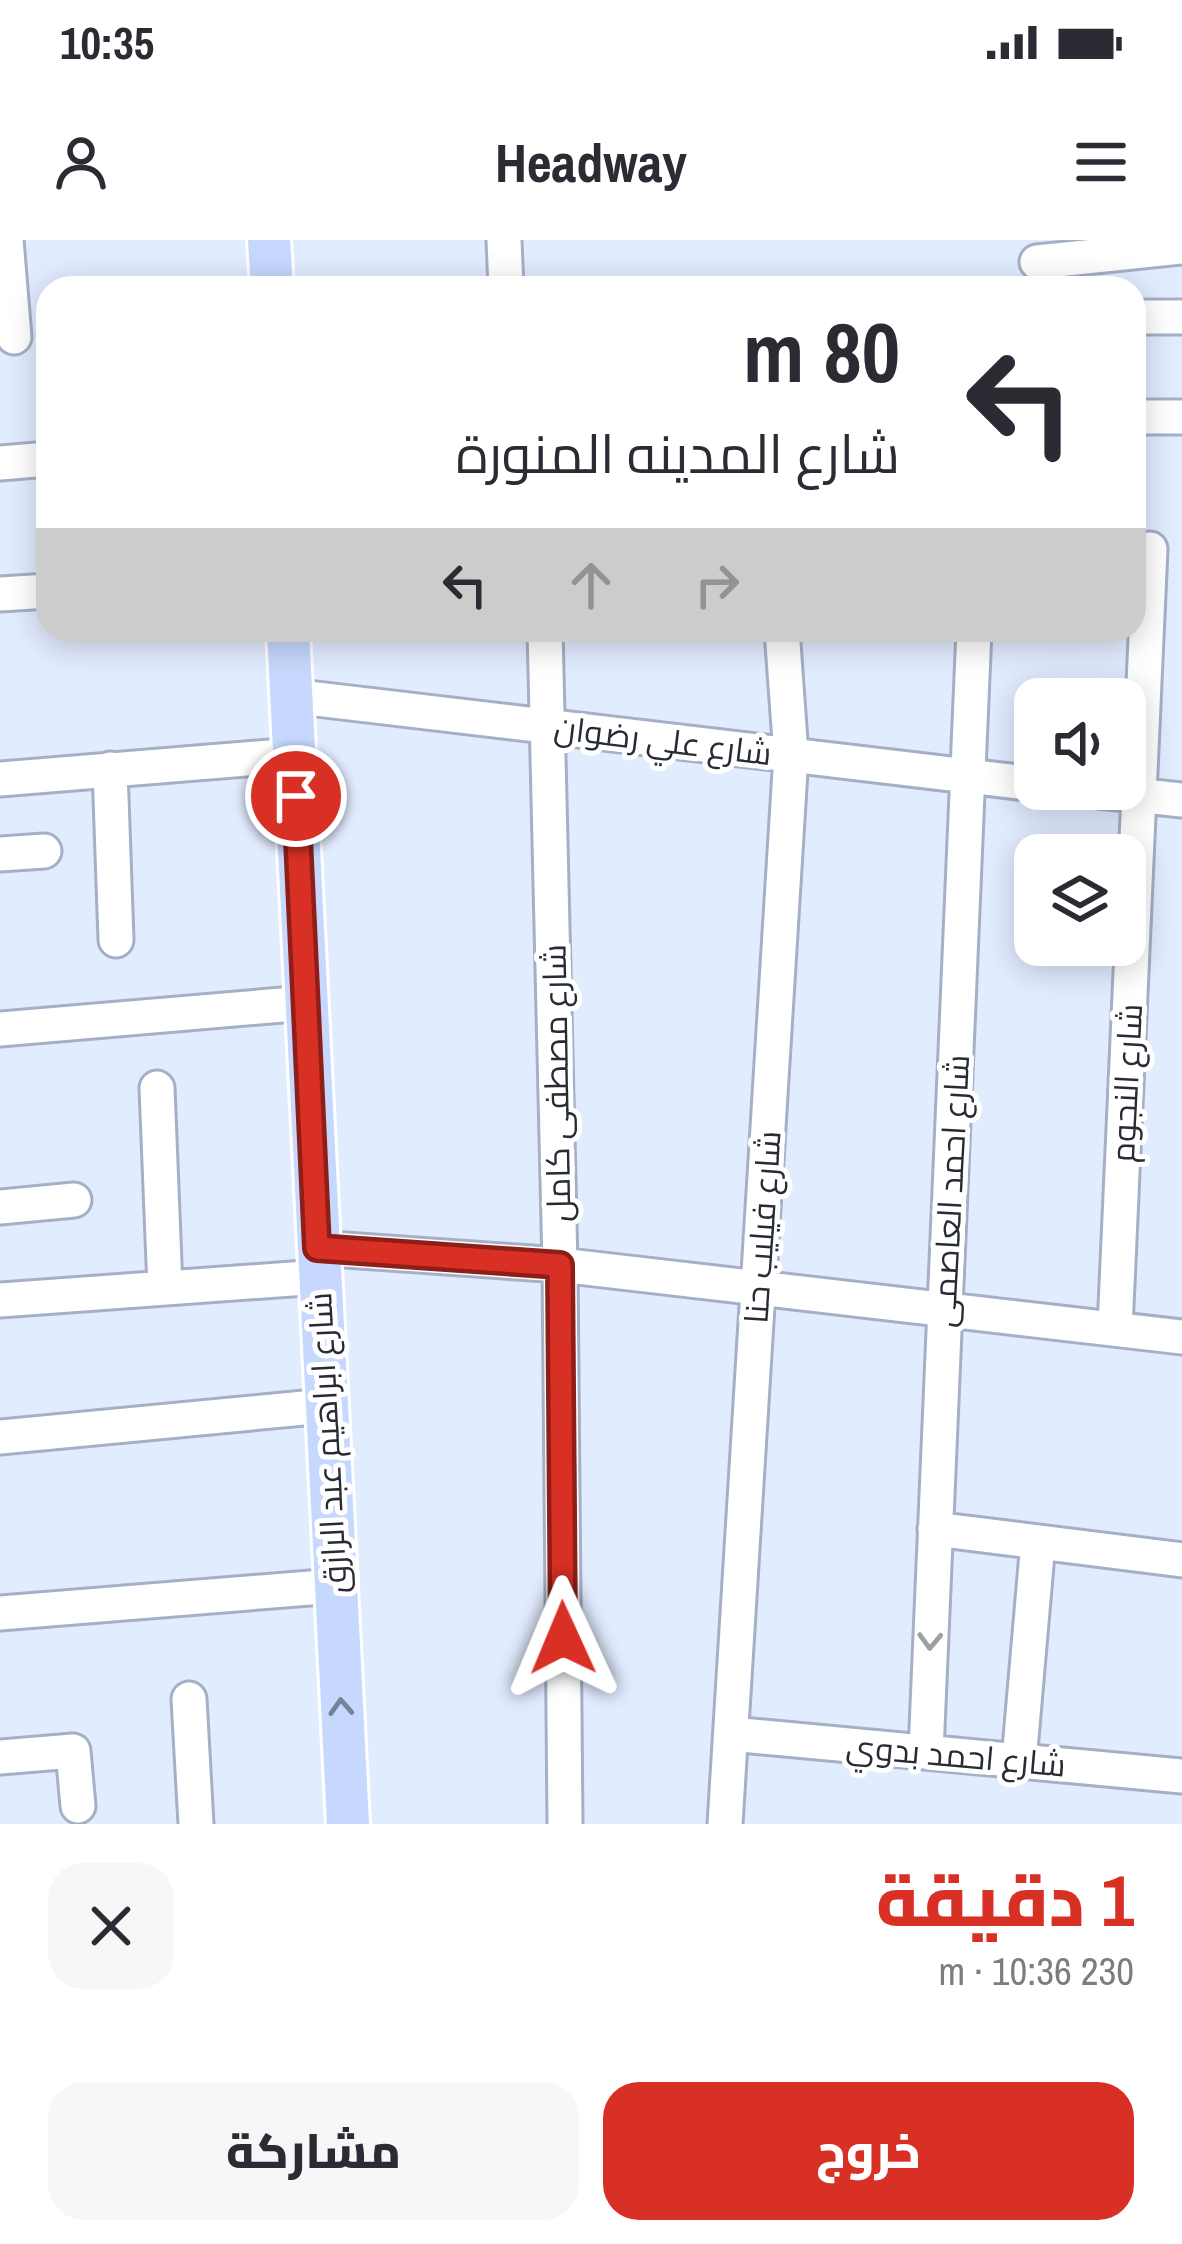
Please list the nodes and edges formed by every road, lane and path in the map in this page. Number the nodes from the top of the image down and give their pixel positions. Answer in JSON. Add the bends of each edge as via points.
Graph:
{"nodes":[{"id":1,"x":6,"y":240,"type":"edge"},
{"id":2,"x":269,"y":240,"type":"edge"},
{"id":3,"x":504,"y":240,"type":"edge"},
{"id":4,"x":1182,"y":247,"type":"edge"},
{"id":5,"x":1038,"y":263,"type":"edge"},
{"id":6,"x":271,"y":276,"type":"edge"},
{"id":7,"x":506,"y":276,"type":"edge"},
{"id":8,"x":1146,"y":317,"type":"edge"},
{"id":9,"x":1182,"y":317,"type":"edge"},
{"id":10,"x":14,"y":337,"type":"dead end"},
{"id":11,"x":1146,"y":417,"type":"edge"},
{"id":12,"x":1182,"y":417,"type":"edge"},
{"id":13,"x":36,"y":461,"type":"edge"},
{"id":14,"x":0,"y":463,"type":"edge"},
{"id":15,"x":1150,"y":549,"type":"dead end"},
{"id":16,"x":36,"y":592,"type":"edge"},
{"id":17,"x":0,"y":594,"type":"edge"},
{"id":18,"x":1146,"y":631,"type":"edge"},
{"id":19,"x":289,"y":642,"type":"edge"},
{"id":20,"x":545,"y":642,"type":"edge"},
{"id":21,"x":783,"y":642,"type":"edge"},
{"id":22,"x":974,"y":642,"type":"edge"},
{"id":23,"x":1145,"y":642,"type":"edge"},
{"id":24,"x":1144,"y":678,"type":"edge"},
{"id":25,"x":291,"y":696,"type":"junction"},
{"id":26,"x":548,"y":726,"type":"junction"},
{"id":27,"x":294,"y":755,"type":"junction"},
{"id":28,"x":791,"y":755,"type":"junction"},
{"id":29,"x":110,"y":769,"type":"junction"},
{"id":30,"x":968,"y":776,"type":"junction"},
{"id":31,"x":0,"y":778,"type":"edge"},
{"id":32,"x":1014,"y":781,"type":"edge"},
{"id":33,"x":1146,"y":797,"type":"edge"},
{"id":34,"x":1182,"y":800,"type":"edge"},
{"id":35,"x":1137,"y":810,"type":"edge"},
{"id":36,"x":44,"y":851,"type":"dead end"},
{"id":37,"x":0,"y":854,"type":"edge"},
{"id":38,"x":116,"y":940,"type":"dead end"},
{"id":39,"x":306,"y":1003,"type":"junction"},
{"id":40,"x":0,"y":1029,"type":"edge"},
{"id":41,"x":157,"y":1088,"type":"dead end"},
{"id":42,"x":74,"y":1200,"type":"dead end"},
{"id":43,"x":0,"y":1207,"type":"edge"},
{"id":44,"x":318,"y":1263,"type":"junction"},
{"id":45,"x":560,"y":1265,"type":"junction"},
{"id":46,"x":759,"y":1287,"type":"junction"},
{"id":47,"x":164,"y":1288,"type":"junction"},
{"id":48,"x":0,"y":1300,"type":"edge"},
{"id":49,"x":945,"y":1309,"type":"junction"},
{"id":50,"x":1115,"y":1329,"type":"junction"},
{"id":51,"x":1182,"y":1337,"type":"edge"},
{"id":52,"x":325,"y":1406,"type":"junction"},
{"id":53,"x":0,"y":1438,"type":"edge"},
{"id":54,"x":935,"y":1529,"type":"junction"},
{"id":55,"x":1038,"y":1542,"type":"junction"},
{"id":56,"x":1182,"y":1560,"type":"edge"},
{"id":57,"x":335,"y":1586,"type":"junction"},
{"id":58,"x":0,"y":1613,"type":"edge"},
{"id":59,"x":189,"y":1699,"type":"dead end"},
{"id":60,"x":731,"y":1734,"type":"junction"},
{"id":61,"x":926,"y":1752,"type":"junction"},
{"id":62,"x":0,"y":1757,"type":"edge"},
{"id":63,"x":1018,"y":1761,"type":"junction"},
{"id":64,"x":1182,"y":1776,"type":"edge"},
{"id":65,"x":78,"y":1806,"type":"dead end"},
{"id":66,"x":196,"y":1824,"type":"edge"},
{"id":67,"x":348,"y":1824,"type":"edge"},
{"id":68,"x":565,"y":1824,"type":"edge"},
{"id":69,"x":725,"y":1824,"type":"edge"}],
"edges":[{"from":1,"to":10,"type":"street"},
{"from":2,"to":6,"type":"main road"},
{"from":3,"to":7,"type":"street"},
{"from":4,"to":5,"type":"street"},
{"from":8,"to":9,"type":"street"},
{"from":11,"to":12,"type":"street"},
{"from":13,"to":14,"type":"street"},
{"from":15,"to":18,"type":"street","name":"شارع النجوم"},
{"from":16,"to":17,"type":"street"},
{"from":19,"to":25,"type":"main road","name":"شارع ابراهيم عبد الرازق"},
{"from":20,"to":26,"type":"street","name":"شارع مصطفى كامل"},
{"from":21,"to":28,"type":"street","name":"شارع فيليب حنا"},
{"from":22,"to":30,"type":"street","name":"شارع احمد العاصمى"},
{"from":23,"to":24,"type":"street","name":"شارع النجوم"},
{"from":25,"to":26,"type":"street","name":"شارع علي رضوان"},
{"from":25,"to":27,"type":"main road","name":"شارع ابراهيم عبد الرازق"},
{"from":26,"to":28,"type":"street","name":"شارع علي رضوان"},
{"from":26,"to":45,"type":"street","name":"شارع مصطفى كامل"},
{"from":27,"to":29,"type":"street"},
{"from":27,"to":39,"type":"main road","name":"شارع ابراهيم عبد الرازق"},
{"from":28,"to":30,"type":"street","name":"شارع علي رضوان"},
{"from":28,"to":46,"type":"street","name":"شارع فيليب حنا"},
{"from":29,"to":31,"type":"street"},
{"from":29,"to":38,"type":"street"},
{"from":30,"to":32,"type":"street","name":"شارع علي رضوان"},
{"from":30,"to":49,"type":"street","name":"شارع احمد العاصمى"},
{"from":33,"to":34,"type":"street"},
{"from":35,"to":50,"type":"street","name":"شارع النجوم"},
{"from":36,"to":37,"type":"street"},
{"from":39,"to":40,"type":"street"},
{"from":39,"to":44,"type":"main road","name":"شارع ابراهيم عبد الرازق"},
{"from":41,"to":47,"type":"street"},
{"from":42,"to":43,"type":"street"},
{"from":44,"to":45,"type":"street"},
{"from":44,"to":47,"type":"street"},
{"from":44,"to":52,"type":"main road","name":"شارع ابراهيم عبد الرازق"},
{"from":45,"to":46,"type":"street"},
{"from":45,"to":68,"type":"street","name":"شارع مصطفى كامل"},
{"from":46,"to":49,"type":"street"},
{"from":46,"to":60,"type":"street","name":"شارع فيليب حنا"},
{"from":47,"to":48,"type":"street"},
{"from":49,"to":50,"type":"street"},
{"from":49,"to":54,"type":"street","name":"شارع احمد العاصمى"},
{"from":50,"to":51,"type":"street"},
{"from":52,"to":53,"type":"street"},
{"from":52,"to":57,"type":"main road","name":"شارع ابراهيم عبد الرازق"},
{"from":54,"to":55,"type":"street"},
{"from":54,"to":61,"type":"street","name":"شارع احمد العاصمى","one_way":true},
{"from":55,"to":56,"type":"street"},
{"from":55,"to":63,"type":"street"},
{"from":57,"to":58,"type":"street"},
{"from":67,"to":57,"type":"main road","name":"شارع ابراهيم عبد الرازق","one_way":true},
{"from":59,"to":66,"type":"street"},
{"from":60,"to":61,"type":"street","name":"شارع احمد بدوي"},
{"from":60,"to":69,"type":"street","name":"شارع فيليب حنا"},
{"from":61,"to":63,"type":"street","name":"شارع احمد بدوي"},
{"from":62,"to":65,"type":"street","via":[[73,1751]]},
{"from":63,"to":64,"type":"street","name":"شارع احمد بدوي"}]}
